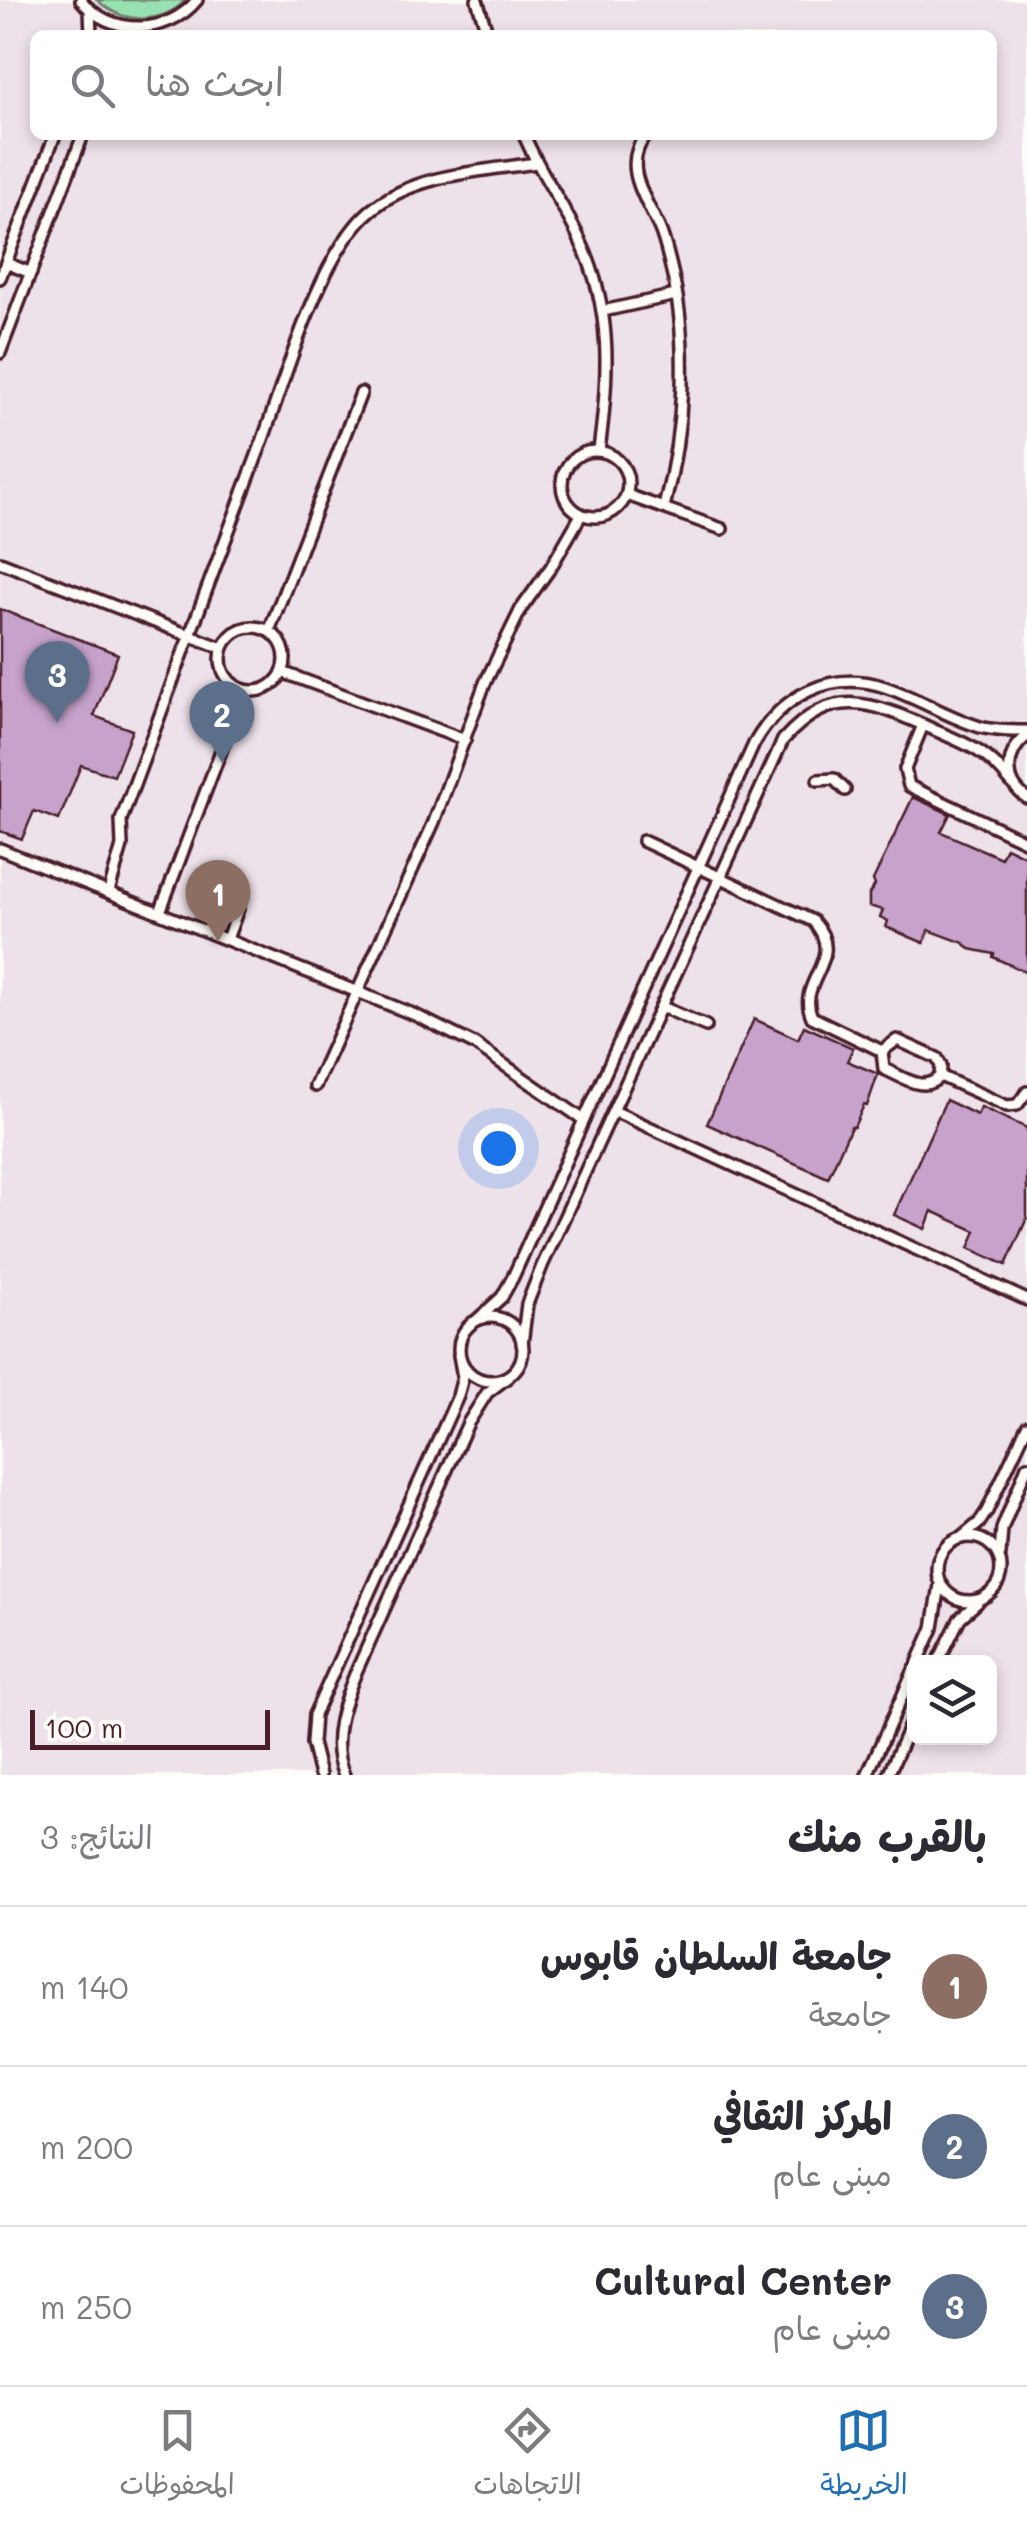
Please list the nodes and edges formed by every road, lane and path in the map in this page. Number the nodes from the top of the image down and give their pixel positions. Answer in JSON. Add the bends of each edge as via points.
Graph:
{"nodes":[{"id":1,"x":197,"y":0,"type":"edge"},
{"id":2,"x":478,"y":0,"type":"edge"},
{"id":3,"x":83,"y":4,"type":"edge"},
{"id":4,"x":150,"y":27,"type":"junction"},
{"id":5,"x":89,"y":30,"type":"edge"},
{"id":6,"x":145,"y":30,"type":"edge"},
{"id":7,"x":487,"y":30,"type":"edge"},
{"id":8,"x":54,"y":140,"type":"edge"},
{"id":9,"x":80,"y":140,"type":"edge"},
{"id":10,"x":526,"y":140,"type":"edge"},
{"id":11,"x":643,"y":140,"type":"edge"},
{"id":12,"x":536,"y":163,"type":"junction"},
{"id":13,"x":6,"y":264,"type":"junction"},
{"id":14,"x":30,"y":273,"type":"junction"},
{"id":15,"x":0,"y":278,"type":"edge"},
{"id":16,"x":676,"y":295,"type":"junction"},
{"id":17,"x":603,"y":311,"type":"junction"},
{"id":18,"x":1,"y":346,"type":"edge"},
{"id":19,"x":361,"y":392,"type":"dead end"},
{"id":20,"x":599,"y":450,"type":"junction"},
{"id":21,"x":627,"y":495,"type":"junction"},
{"id":22,"x":664,"y":507,"type":"junction"},
{"id":23,"x":582,"y":515,"type":"junction"},
{"id":24,"x":722,"y":529,"type":"dead end"},
{"id":25,"x":0,"y":562,"type":"edge"},
{"id":26,"x":269,"y":630,"type":"junction"},
{"id":27,"x":189,"y":638,"type":"junction"},
{"id":28,"x":222,"y":648,"type":"junction"},
{"id":29,"x":282,"y":672,"type":"junction"},
{"id":30,"x":244,"y":690,"type":"junction"},
{"id":31,"x":923,"y":725,"type":"junction"},
{"id":32,"x":1027,"y":733,"type":"edge"},
{"id":33,"x":466,"y":740,"type":"junction"},
{"id":34,"x":818,"y":780,"type":"dead end"},
{"id":35,"x":1012,"y":783,"type":"junction"},
{"id":36,"x":845,"y":790,"type":"dead end"},
{"id":37,"x":1027,"y":798,"type":"edge"},
{"id":38,"x":643,"y":841,"type":"dead end"},
{"id":39,"x":1027,"y":842,"type":"edge"},
{"id":40,"x":0,"y":849,"type":"edge"},
{"id":41,"x":698,"y":866,"type":"junction"},
{"id":42,"x":722,"y":877,"type":"junction"},
{"id":43,"x":109,"y":891,"type":"junction"},
{"id":44,"x":238,"y":909,"type":"dead end"},
{"id":45,"x":160,"y":912,"type":"junction"},
{"id":46,"x":228,"y":939,"type":"junction"},
{"id":47,"x":357,"y":991,"type":"junction"},
{"id":48,"x":662,"y":1007,"type":"junction"},
{"id":49,"x":706,"y":1026,"type":"dead end"},
{"id":50,"x":882,"y":1051,"type":"junction"},
{"id":51,"x":940,"y":1076,"type":"junction"},
{"id":52,"x":315,"y":1086,"type":"dead end"},
{"id":53,"x":1027,"y":1092,"type":"edge"},
{"id":54,"x":614,"y":1110,"type":"junction"},
{"id":55,"x":584,"y":1120,"type":"junction"},
{"id":56,"x":1027,"y":1300,"type":"edge"},
{"id":57,"x":477,"y":1320,"type":"junction"},
{"id":58,"x":522,"y":1344,"type":"junction"},
{"id":59,"x":459,"y":1356,"type":"junction"},
{"id":60,"x":508,"y":1377,"type":"junction"},
{"id":61,"x":1027,"y":1426,"type":"edge"},
{"id":62,"x":1027,"y":1466,"type":"edge"},
{"id":63,"x":959,"y":1539,"type":"junction"},
{"id":64,"x":1001,"y":1562,"type":"junction"},
{"id":65,"x":940,"y":1582,"type":"junction"},
{"id":66,"x":984,"y":1598,"type":"junction"},
{"id":67,"x":921,"y":1655,"type":"edge"},
{"id":68,"x":942,"y":1655,"type":"edge"},
{"id":69,"x":907,"y":1686,"type":"edge"},
{"id":70,"x":907,"y":1732,"type":"edge"},
{"id":71,"x":320,"y":1775,"type":"edge"},
{"id":72,"x":344,"y":1775,"type":"edge"},
{"id":73,"x":867,"y":1775,"type":"edge"},
{"id":74,"x":888,"y":1775,"type":"edge"}],
"edges":[{"from":1,"to":4,"type":"lane"},
{"from":2,"to":7,"type":"lane"},
{"from":3,"to":4,"type":"lane","via":[[118,24]]},
{"from":3,"to":5,"type":"lane"},
{"from":4,"to":6,"type":"lane"},
{"from":8,"to":13,"type":"lane"},
{"from":9,"to":14,"type":"lane"},
{"from":10,"to":12,"type":"lane"},
{"from":11,"to":16,"type":"lane","via":[[635,156],[636,181],[660,230]]},
{"from":12,"to":17,"type":"lane","via":[[580,240]]},
{"from":12,"to":27,"type":"lane","via":[[400,192],[344,238]]},
{"from":13,"to":14,"type":"lane"},
{"from":13,"to":15,"type":"lane"},
{"from":14,"to":18,"type":"lane"},
{"from":16,"to":17,"type":"lane"},
{"from":16,"to":22,"type":"lane","via":[[682,383]]},
{"from":17,"to":20,"type":"lane","via":[[608,382]]},
{"from":19,"to":26,"type":"lane"},
{"from":20,"to":21,"type":"lane","via":[[620,461]]},
{"from":20,"to":23,"type":"lane","via":[[576,456],[563,475],[565,498]]},
{"from":21,"to":22,"type":"lane"},
{"from":21,"to":23,"type":"lane","via":[[614,512]]},
{"from":22,"to":24,"type":"lane"},
{"from":23,"to":33,"type":"lane","via":[[521,609],[484,683]]},
{"from":25,"to":27,"type":"lane"},
{"from":26,"to":28,"type":"lane","via":[[236,631]]},
{"from":26,"to":29,"type":"lane","via":[[282,644]]},
{"from":27,"to":28,"type":"lane"},
{"from":27,"to":43,"type":"lane","via":[[121,820],[122,846]]},
{"from":28,"to":30,"type":"lane","via":[[224,674]]},
{"from":29,"to":30,"type":"lane","via":[[267,688]]},
{"from":29,"to":33,"type":"lane"},
{"from":30,"to":45,"type":"lane"},
{"from":31,"to":35,"type":"lane","via":[[980,748]]},
{"from":31,"to":39,"type":"lane","via":[[904,769],[909,786]]},
{"from":31,"to":42,"type":"lane","via":[[853,702],[797,724],[768,767]]},
{"from":32,"to":35,"type":"lane","via":[[1010,758]]},
{"from":32,"to":41,"type":"lane","via":[[980,726],[868,682],[813,688],[766,723]]},
{"from":33,"to":47,"type":"lane"},
{"from":34,"to":36,"type":"lane","via":[[834,778]]},
{"from":35,"to":37,"type":"lane"},
{"from":38,"to":41,"type":"lane"},
{"from":40,"to":43,"type":"lane"},
{"from":41,"to":42,"type":"lane"},
{"from":41,"to":55,"type":"lane"},
{"from":42,"to":48,"type":"lane"},
{"from":42,"to":50,"type":"lane","via":[[813,920],[826,950],[807,1000],[812,1017]]},
{"from":43,"to":45,"type":"lane"},
{"from":44,"to":46,"type":"lane"},
{"from":45,"to":46,"type":"lane"},
{"from":46,"to":47,"type":"lane"},
{"from":47,"to":52,"type":"lane"},
{"from":47,"to":55,"type":"lane","via":[[474,1044]]},
{"from":48,"to":49,"type":"lane"},
{"from":48,"to":54,"type":"lane"},
{"from":50,"to":51,"type":"lane","via":[[884,1069],[924,1086]]},
{"from":50,"to":51,"type":"lane","via":[[897,1040],[937,1058]]},
{"from":51,"to":53,"type":"lane","via":[[1007,1106]]},
{"from":54,"to":56,"type":"lane"},
{"from":54,"to":58,"type":"lane","via":[[527,1304]]},
{"from":55,"to":57,"type":"lane","via":[[508,1287]]},
{"from":57,"to":58,"type":"lane","via":[[509,1322]]},
{"from":57,"to":59,"type":"lane","via":[[462,1335]]},
{"from":58,"to":60,"type":"lane","via":[[521,1361]]},
{"from":59,"to":60,"type":"lane","via":[[478,1379]]},
{"from":59,"to":71,"type":"lane","via":[[458,1396],[314,1715]]},
{"from":60,"to":72,"type":"lane","via":[[468,1424],[346,1696],[336,1748]]},
{"from":61,"to":63,"type":"lane","via":[[987,1511]]},
{"from":62,"to":64,"type":"lane","via":[[1002,1529]]},
{"from":63,"to":64,"type":"lane","via":[[990,1544]]},
{"from":63,"to":65,"type":"lane","via":[[942,1552]]},
{"from":64,"to":66,"type":"lane","via":[[998,1583]]},
{"from":65,"to":66,"type":"lane","via":[[954,1598]]},
{"from":65,"to":67,"type":"lane"},
{"from":66,"to":68,"type":"lane","via":[[960,1618]]},
{"from":69,"to":73,"type":"lane"},
{"from":70,"to":74,"type":"lane"}]}
